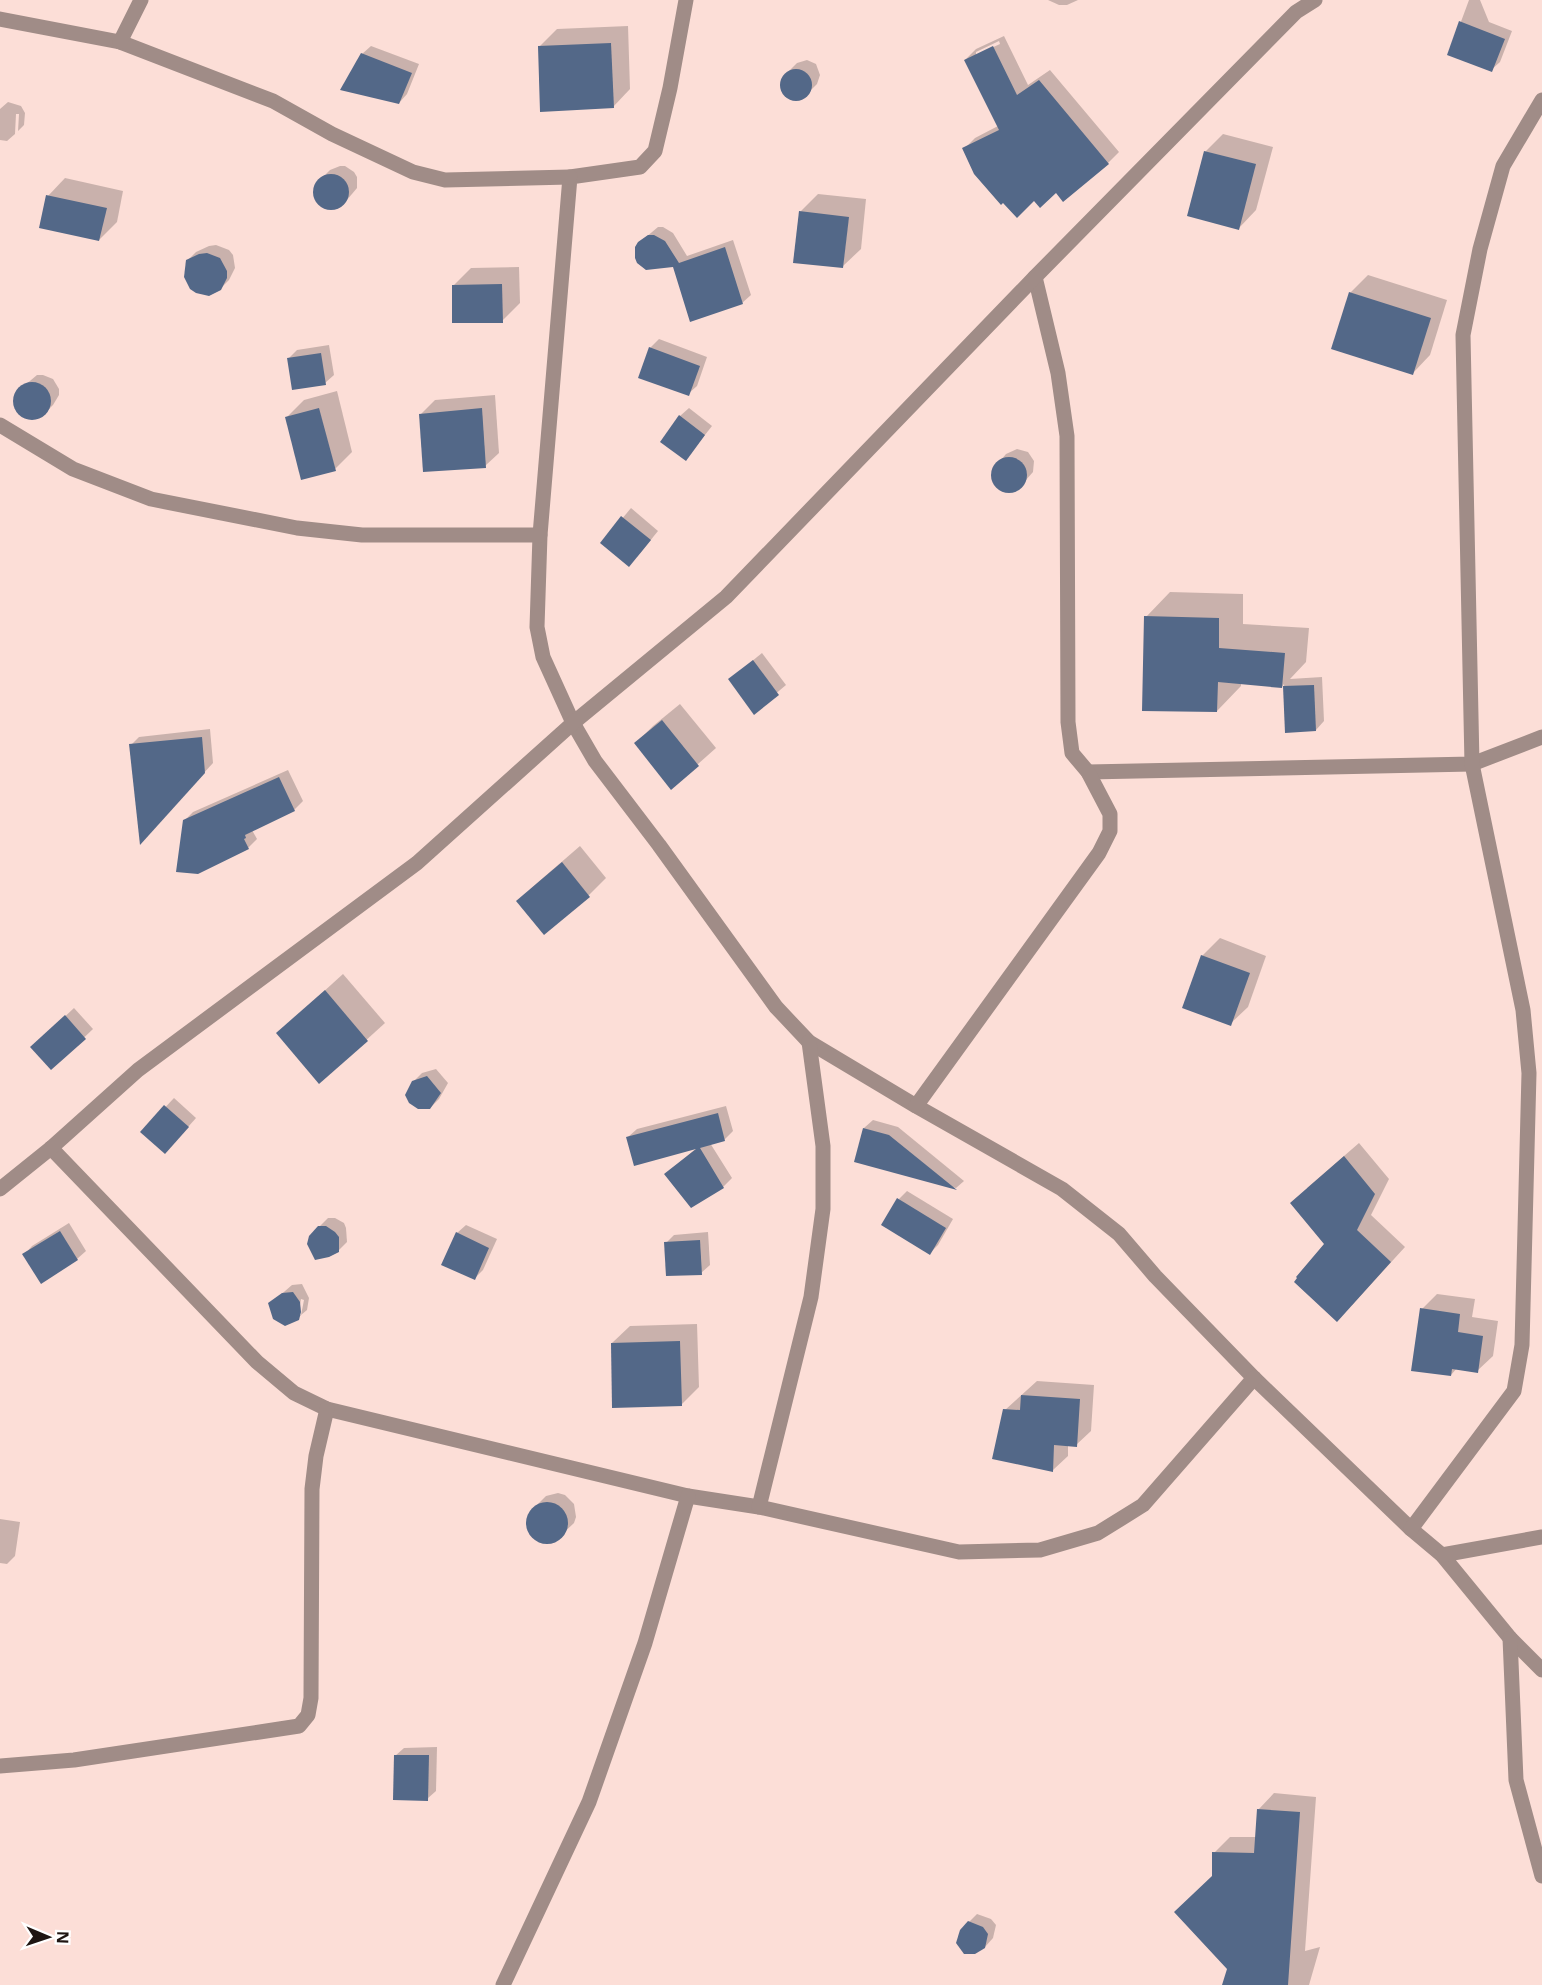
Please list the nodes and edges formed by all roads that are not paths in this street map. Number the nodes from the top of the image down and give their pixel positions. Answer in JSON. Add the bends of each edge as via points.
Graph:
{"nodes":[{"id":1,"x":141,"y":0,"type":"edge"},
{"id":2,"x":686,"y":0,"type":"edge"},
{"id":3,"x":1315,"y":0,"type":"edge"},
{"id":4,"x":0,"y":19,"type":"edge"},
{"id":5,"x":120,"y":42,"type":"junction"},
{"id":6,"x":1542,"y":100,"type":"edge"},
{"id":7,"x":570,"y":177,"type":"junction"},
{"id":8,"x":1035,"y":277,"type":"junction"},
{"id":9,"x":0,"y":425,"type":"edge"},
{"id":10,"x":540,"y":536,"type":"junction"},
{"id":11,"x":573,"y":723,"type":"junction"},
{"id":12,"x":1542,"y":737,"type":"edge"},
{"id":13,"x":1472,"y":764,"type":"junction"},
{"id":14,"x":1089,"y":772,"type":"junction"},
{"id":15,"x":809,"y":1042,"type":"junction"},
{"id":16,"x":916,"y":1106,"type":"junction"},
{"id":17,"x":51,"y":1148,"type":"junction"},
{"id":18,"x":0,"y":1188,"type":"edge"},
{"id":19,"x":1254,"y":1378,"type":"junction"},
{"id":20,"x":327,"y":1409,"type":"junction"},
{"id":21,"x":688,"y":1496,"type":"junction"},
{"id":22,"x":759,"y":1507,"type":"junction"},
{"id":23,"x":1411,"y":1529,"type":"junction"},
{"id":24,"x":1542,"y":1537,"type":"edge"},
{"id":25,"x":1442,"y":1555,"type":"junction"},
{"id":26,"x":1510,"y":1638,"type":"junction"},
{"id":27,"x":1542,"y":1670,"type":"edge"},
{"id":28,"x":0,"y":1766,"type":"edge"},
{"id":29,"x":1542,"y":1876,"type":"edge"},
{"id":30,"x":503,"y":1985,"type":"edge"}],
"edges":[{"from":1,"to":5,"type":"street"},
{"from":2,"to":7,"type":"street","via":[[655,151],[640,167]]},
{"from":3,"to":8,"type":"street","via":[[1296,12]]},
{"from":4,"to":5,"type":"street"},
{"from":5,"to":7,"type":"street","via":[[273,101],[413,172],[445,180]]},
{"from":6,"to":13,"type":"street","via":[[1503,165],[1480,249],[1463,335]]},
{"from":7,"to":10,"type":"street"},
{"from":8,"to":11,"type":"street","via":[[726,597]]},
{"from":8,"to":14,"type":"street","via":[[1058,373],[1066,436],[1068,722],[1072,753]]},
{"from":9,"to":10,"type":"street","via":[[73,469],[162,501],[297,528],[362,535]]},
{"from":10,"to":11,"type":"street","via":[[537,627],[543,657]]},
{"from":11,"to":15,"type":"street","via":[[595,761],[776,1007]]},
{"from":11,"to":17,"type":"street","via":[[417,863],[138,1070]]},
{"from":12,"to":13,"type":"street"},
{"from":13,"to":14,"type":"street"},
{"from":13,"to":23,"type":"street","via":[[1523,1010],[1529,1073],[1522,1345],[1514,1391]]},
{"from":14,"to":16,"type":"street","via":[[1110,814],[1110,831],[1099,853]]},
{"from":15,"to":16,"type":"street"},
{"from":15,"to":22,"type":"street","via":[[823,1146],[823,1209],[811,1298]]},
{"from":16,"to":19,"type":"street","via":[[1062,1189],[1119,1234]]},
{"from":17,"to":18,"type":"street"},
{"from":17,"to":20,"type":"street","via":[[257,1362],[294,1393]]},
{"from":19,"to":22,"type":"street","via":[[1143,1505],[1098,1533],[1040,1550],[959,1552]]},
{"from":19,"to":23,"type":"street"},
{"from":20,"to":21,"type":"street"},
{"from":20,"to":28,"type":"street","via":[[312,1489],[310,1698],[308,1715],[299,1726],[74,1760]]},
{"from":21,"to":22,"type":"street"},
{"from":21,"to":30,"type":"street","via":[[645,1643],[589,1802]]},
{"from":23,"to":25,"type":"street"},
{"from":24,"to":25,"type":"street"},
{"from":25,"to":26,"type":"street"},
{"from":26,"to":27,"type":"street"},
{"from":26,"to":29,"type":"street","via":[[1516,1780]]}]}
